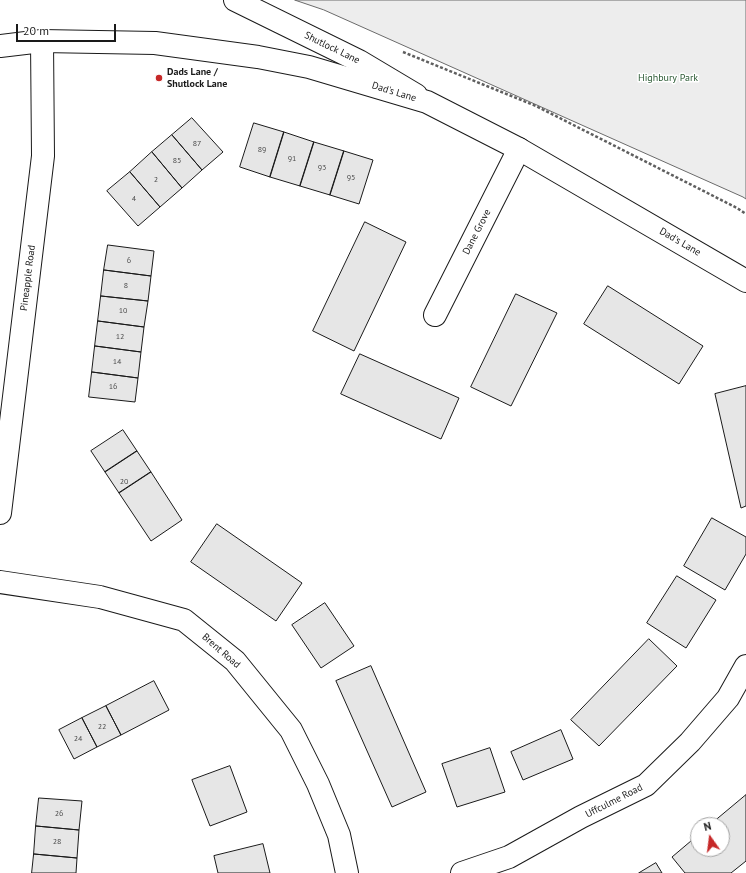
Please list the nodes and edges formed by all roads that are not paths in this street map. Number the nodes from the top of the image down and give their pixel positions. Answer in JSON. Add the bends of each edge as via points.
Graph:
{"nodes":[{"id":1,"x":235,"y":0,"type":"edge"},
{"id":2,"x":42,"y":41,"type":"junction"},
{"id":3,"x":0,"y":46,"type":"edge"},
{"id":4,"x":427,"y":102,"type":"junction"},
{"id":5,"x":519,"y":149,"type":"junction"},
{"id":6,"x":746,"y":281,"type":"edge"},
{"id":7,"x":435,"y":315,"type":"dead end"},
{"id":8,"x":0,"y":513,"type":"edge"},
{"id":9,"x":0,"y":582,"type":"edge"},
{"id":10,"x":746,"y":666,"type":"edge"},
{"id":11,"x":347,"y":873,"type":"edge"},
{"id":12,"x":462,"y":873,"type":"edge"}],
"edges":[{"from":1,"to":4,"type":"street","name":"Shutlock Lane","via":[[359,61]]},
{"from":2,"to":3,"type":"street","name":"Dad's Lane"},
{"from":2,"to":4,"type":"street","name":"Dad's Lane","via":[[155,43],[258,57],[309,67]]},
{"from":2,"to":8,"type":"street","name":"Pineapple Road","via":[[43,156]]},
{"from":4,"to":5,"type":"street","name":"Dad's Lane"},
{"from":5,"to":6,"type":"street","name":"Dad's Lane"},
{"from":5,"to":7,"type":"street","name":"Dane Grove"},
{"from":9,"to":11,"type":"street","name":"Brent Road","via":[[100,597],[184,620],[235,661],[291,730],[318,784],[338,835]]},
{"from":10,"to":12,"type":"street","name":"Uffculme Road","via":[[728,698],[690,742],[646,785],[509,856]]}]}
